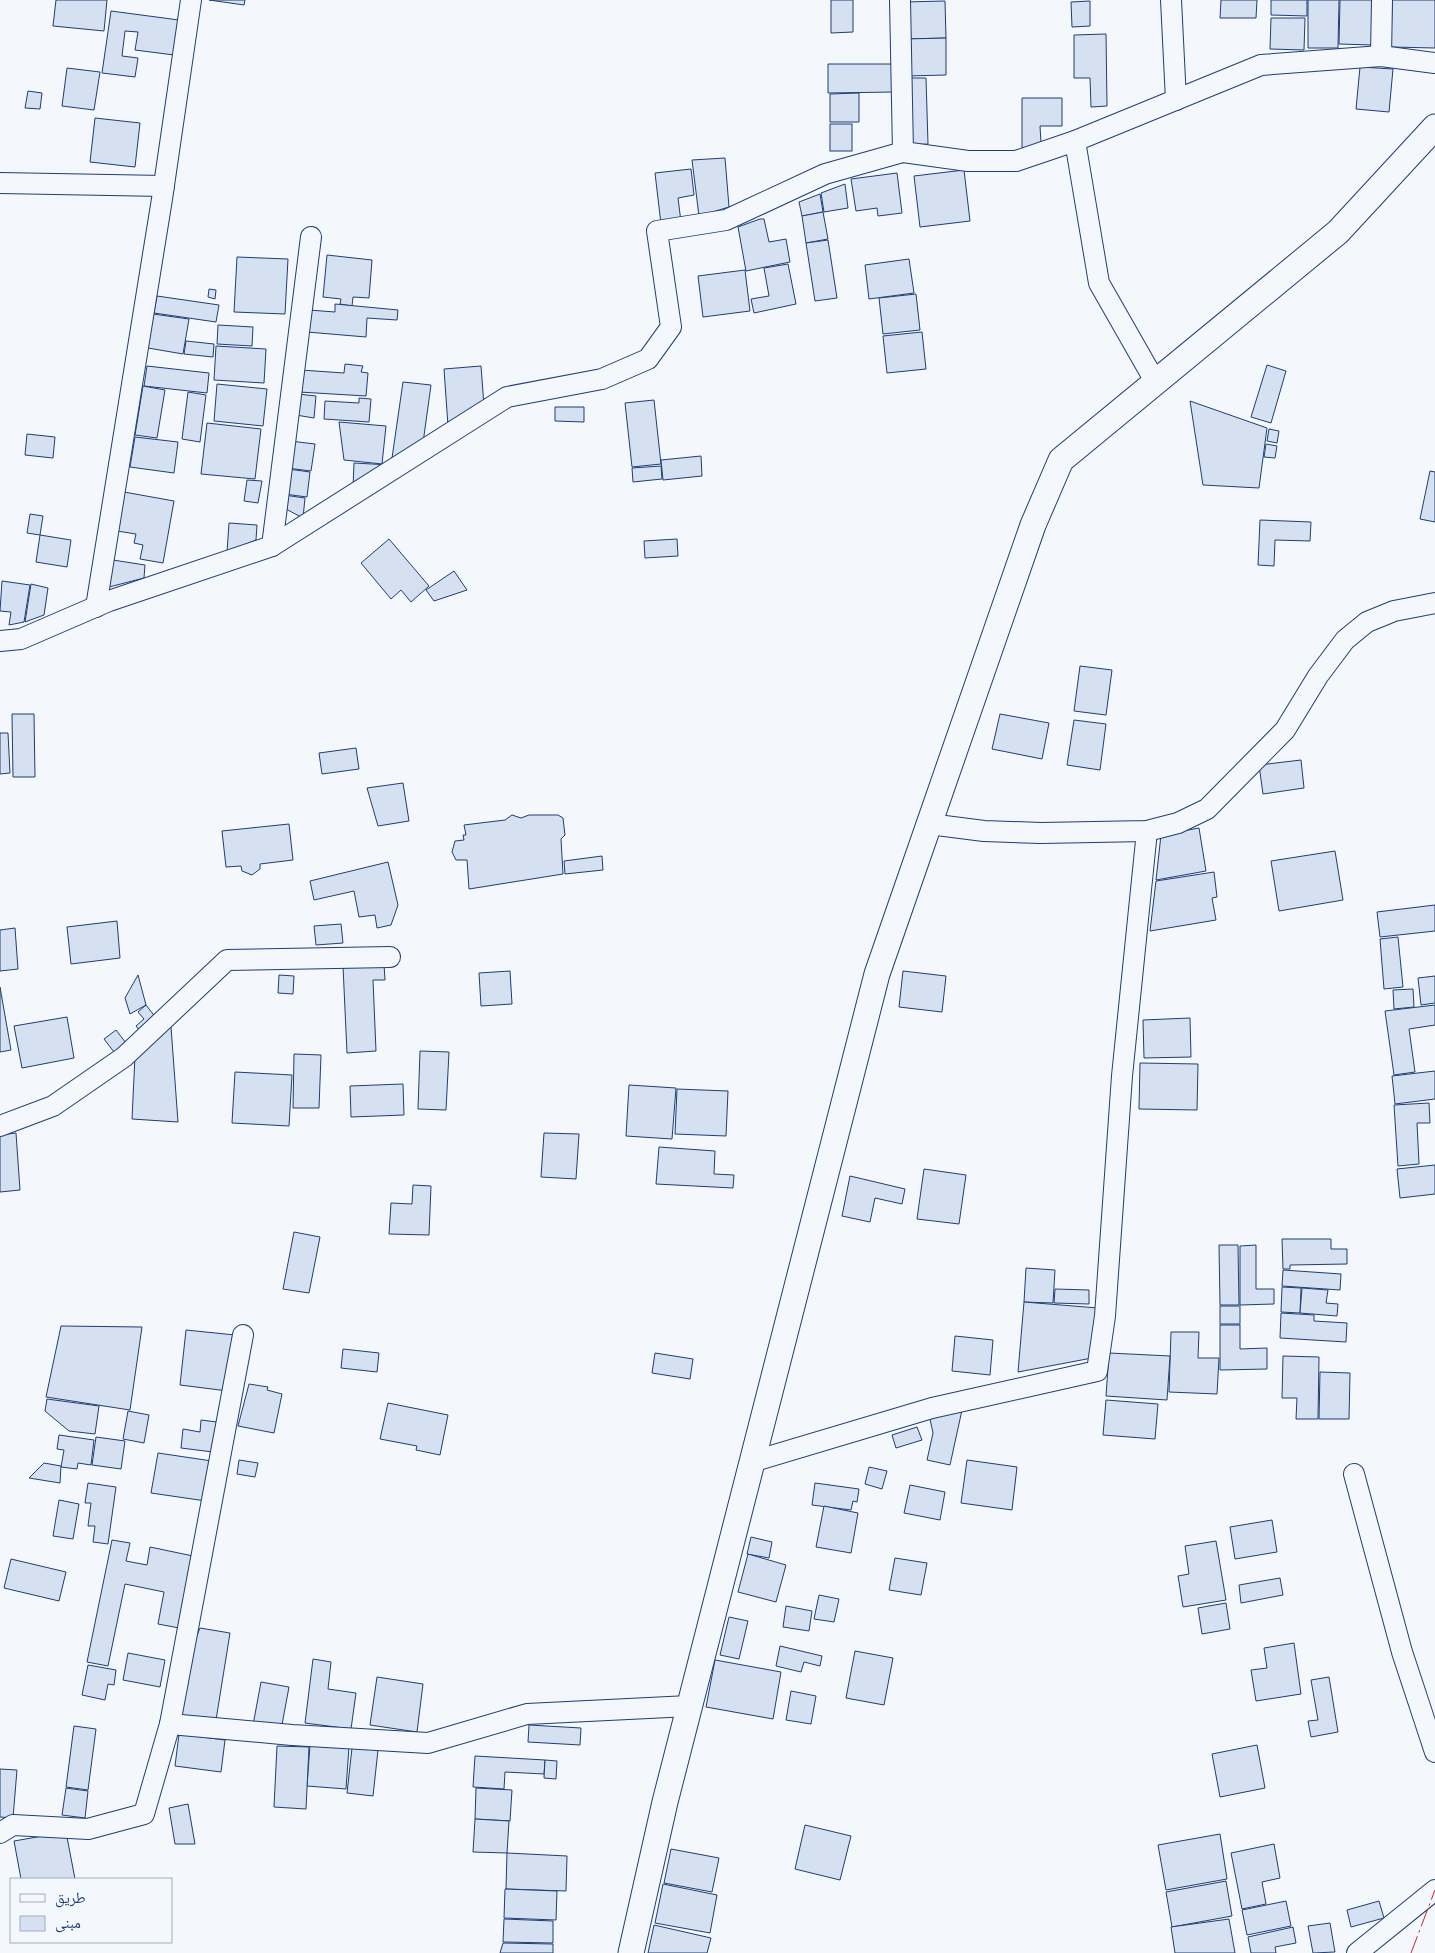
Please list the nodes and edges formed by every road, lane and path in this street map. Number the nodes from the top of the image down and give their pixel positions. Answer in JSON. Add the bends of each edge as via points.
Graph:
{"nodes":[{"id":1,"x":191,"y":0,"type":"edge"},
{"id":2,"x":900,"y":0,"type":"edge"},
{"id":3,"x":1171,"y":0,"type":"edge"},
{"id":4,"x":1382,"y":0,"type":"edge"},
{"id":5,"x":1381,"y":56,"type":"junction"},
{"id":6,"x":1435,"y":63,"type":"edge"},
{"id":7,"x":1176,"y":100,"type":"junction"},
{"id":8,"x":1435,"y":127,"type":"edge"},
{"id":9,"x":1075,"y":141,"type":"junction"},
{"id":10,"x":903,"y":152,"type":"junction"},
{"id":11,"x":0,"y":183,"type":"edge"},
{"id":12,"x":164,"y":186,"type":"junction"},
{"id":13,"x":312,"y":237,"type":"dead end"},
{"id":14,"x":1156,"y":383,"type":"junction"},
{"id":15,"x":272,"y":546,"type":"junction"},
{"id":16,"x":1435,"y":603,"type":"edge"},
{"id":17,"x":96,"y":607,"type":"junction"},
{"id":18,"x":0,"y":641,"type":"edge"},
{"id":19,"x":929,"y":824,"type":"junction"},
{"id":20,"x":1147,"y":831,"type":"junction"},
{"id":21,"x":390,"y":957,"type":"dead end"},
{"id":22,"x":0,"y":1126,"type":"edge"},
{"id":23,"x":242,"y":1335,"type":"dead end"},
{"id":24,"x":751,"y":1462,"type":"junction"},
{"id":25,"x":1354,"y":1474,"type":"dead end"},
{"id":26,"x":689,"y":1706,"type":"junction"},
{"id":27,"x":170,"y":1724,"type":"junction"},
{"id":28,"x":1435,"y":1752,"type":"edge"},
{"id":29,"x":0,"y":1833,"type":"edge"},
{"id":30,"x":1435,"y":1890,"type":"edge"},
{"id":31,"x":631,"y":1953,"type":"edge"},
{"id":32,"x":1357,"y":1953,"type":"edge"}],
"edges":[{"from":1,"to":12,"type":"street"},
{"from":2,"to":10,"type":"street"},
{"from":3,"to":7,"type":"street"},
{"from":4,"to":5,"type":"street"},
{"from":5,"to":6,"type":"street"},
{"from":5,"to":7,"type":"street","via":[[1261,65]]},
{"from":7,"to":9,"type":"street"},
{"from":8,"to":14,"type":"street","via":[[1338,232]]},
{"from":9,"to":10,"type":"street","via":[[1016,161],[968,161]]},
{"from":9,"to":14,"type":"street","via":[[1099,283]]},
{"from":10,"to":15,"type":"street","via":[[825,174],[726,220],[657,231],[671,327],[648,359],[602,379],[507,397]]},
{"from":11,"to":12,"type":"street"},
{"from":12,"to":17,"type":"street"},
{"from":13,"to":15,"type":"street"},
{"from":14,"to":19,"type":"street","via":[[1062,460],[1033,525]]},
{"from":15,"to":17,"type":"street"},
{"from":16,"to":20,"type":"street","via":[[1394,611],[1367,622],[1344,640],[1285,730],[1207,809],[1178,823]]},
{"from":17,"to":18,"type":"street","via":[[21,639]]},
{"from":19,"to":20,"type":"street","via":[[984,831],[1041,833]]},
{"from":19,"to":24,"type":"street","via":[[876,974]]},
{"from":20,"to":24,"type":"street","via":[[1122,1076],[1105,1316],[1097,1371],[932,1408]]},
{"from":21,"to":22,"type":"street","via":[[227,960],[124,1057],[53,1106]]},
{"from":23,"to":27,"type":"street"},
{"from":24,"to":26,"type":"street"},
{"from":25,"to":28,"type":"street","via":[[1402,1652]]},
{"from":26,"to":27,"type":"street","via":[[527,1714],[428,1743]]},
{"from":26,"to":31,"type":"street"},
{"from":27,"to":29,"type":"street","via":[[144,1814],[88,1829],[13,1825]]},
{"from":30,"to":32,"type":"street"}]}
